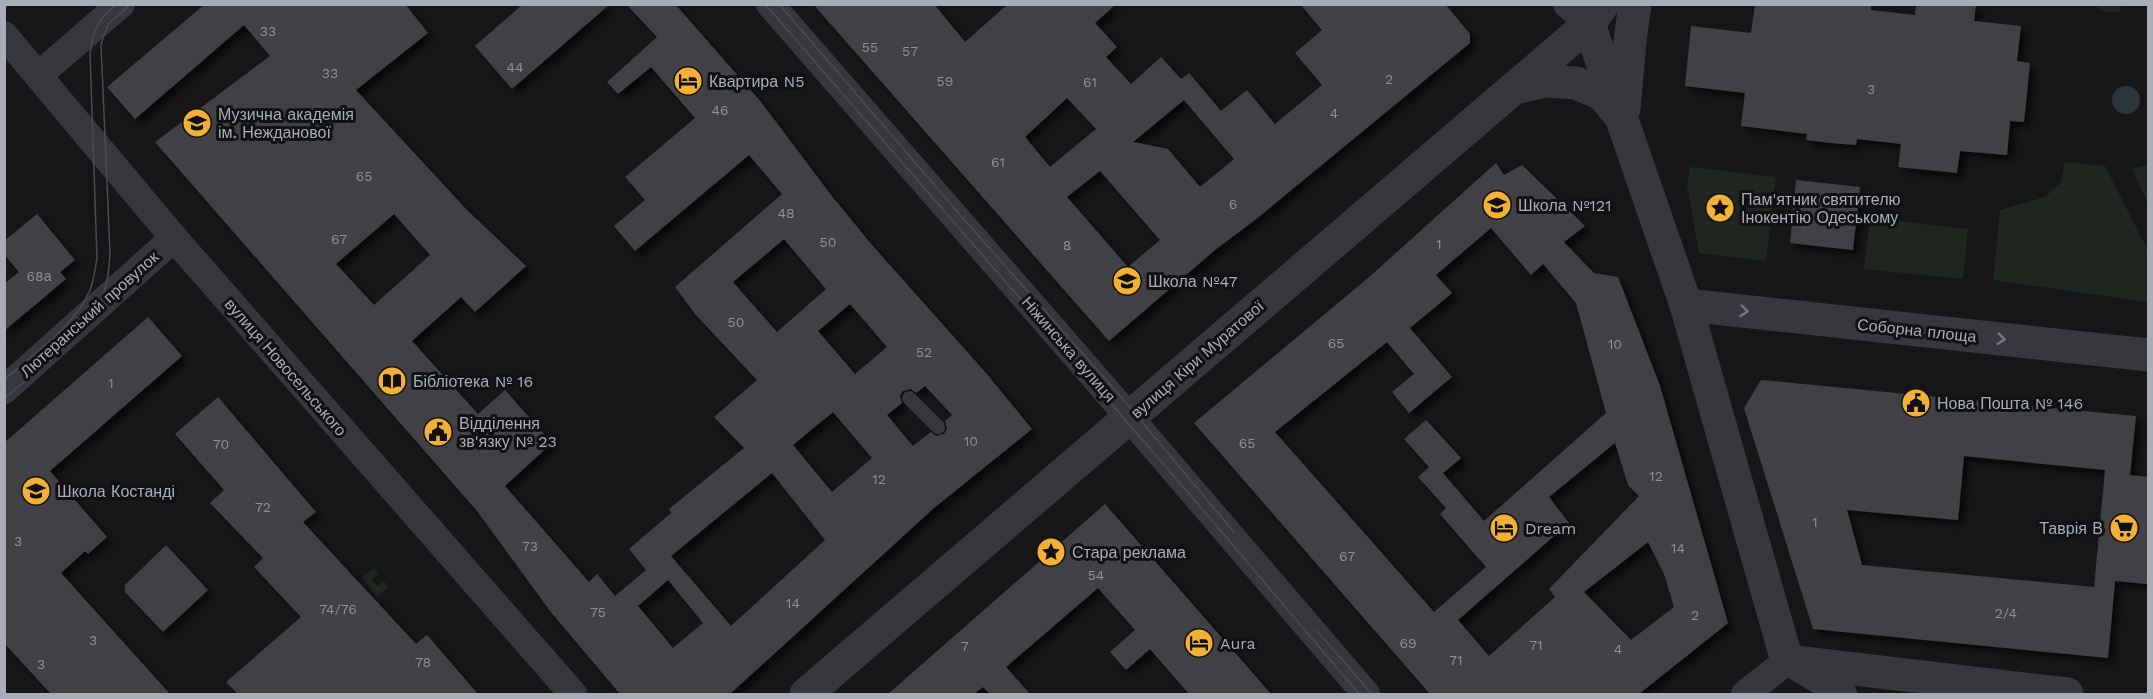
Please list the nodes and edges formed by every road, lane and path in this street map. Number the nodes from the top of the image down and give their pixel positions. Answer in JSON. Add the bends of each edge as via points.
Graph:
{"nodes":[{"id":1,"x":121,"y":4,"type":"edge"},
{"id":2,"x":770,"y":4,"type":"edge"},
{"id":3,"x":1635,"y":4,"type":"edge"},
{"id":4,"x":1586,"y":11,"type":"edge"},
{"id":5,"x":4,"y":35,"type":"edge"},
{"id":6,"x":39,"y":75,"type":"junction"},
{"id":7,"x":1514,"y":88,"type":"junction"},
{"id":8,"x":1623,"y":120,"type":"junction"},
{"id":9,"x":174,"y":237,"type":"junction"},
{"id":10,"x":1686,"y":305,"type":"junction"},
{"id":11,"x":2148,"y":355,"type":"edge"},
{"id":12,"x":4,"y":390,"type":"edge"},
{"id":13,"x":909,"y":398,"type":"dead end"},
{"id":14,"x":1129,"y":418,"type":"junction"},
{"id":15,"x":938,"y":427,"type":"dead end"},
{"id":16,"x":1787,"y":662,"type":"junction"},
{"id":17,"x":573,"y":694,"type":"edge"},
{"id":18,"x":806,"y":694,"type":"edge"},
{"id":19,"x":1366,"y":694,"type":"edge"},
{"id":20,"x":1745,"y":694,"type":"edge"},
{"id":21,"x":1843,"y":694,"type":"edge"},
{"id":22,"x":2067,"y":694,"type":"edge"}],
"edges":[{"from":1,"to":6,"type":"street"},
{"from":2,"to":14,"type":"street","name":"Ніжинська вулиця"},
{"from":3,"to":8,"type":"street"},
{"from":4,"to":7,"type":"street","name":"вулиця Кіри Муратової"},
{"from":4,"to":8,"type":"street"},
{"from":5,"to":6,"type":"street","name":"вулиця Новосельського"},
{"from":6,"to":9,"type":"street","name":"вулиця Новосельського"},
{"from":7,"to":8,"type":"street","via":[[1545,81],[1576,83],[1602,94]]},
{"from":7,"to":14,"type":"street","name":"вулиця Кіри Муратової"},
{"from":8,"to":10,"type":"street"},
{"from":9,"to":12,"type":"street","name":"Лютеранський провулок"},
{"from":9,"to":17,"type":"street","name":"вулиця Новосельського"},
{"from":10,"to":11,"type":"street","name":"Соборна площа","one_way":true},
{"from":10,"to":16,"type":"street"},
{"from":13,"to":15,"type":"lane"},
{"from":14,"to":18,"type":"street","name":"вулиця Кіри Муратової"},
{"from":14,"to":19,"type":"street","name":"Ніжинська вулиця"},
{"from":16,"to":20,"type":"street"},
{"from":16,"to":21,"type":"street"},
{"from":16,"to":22,"type":"street"}]}
